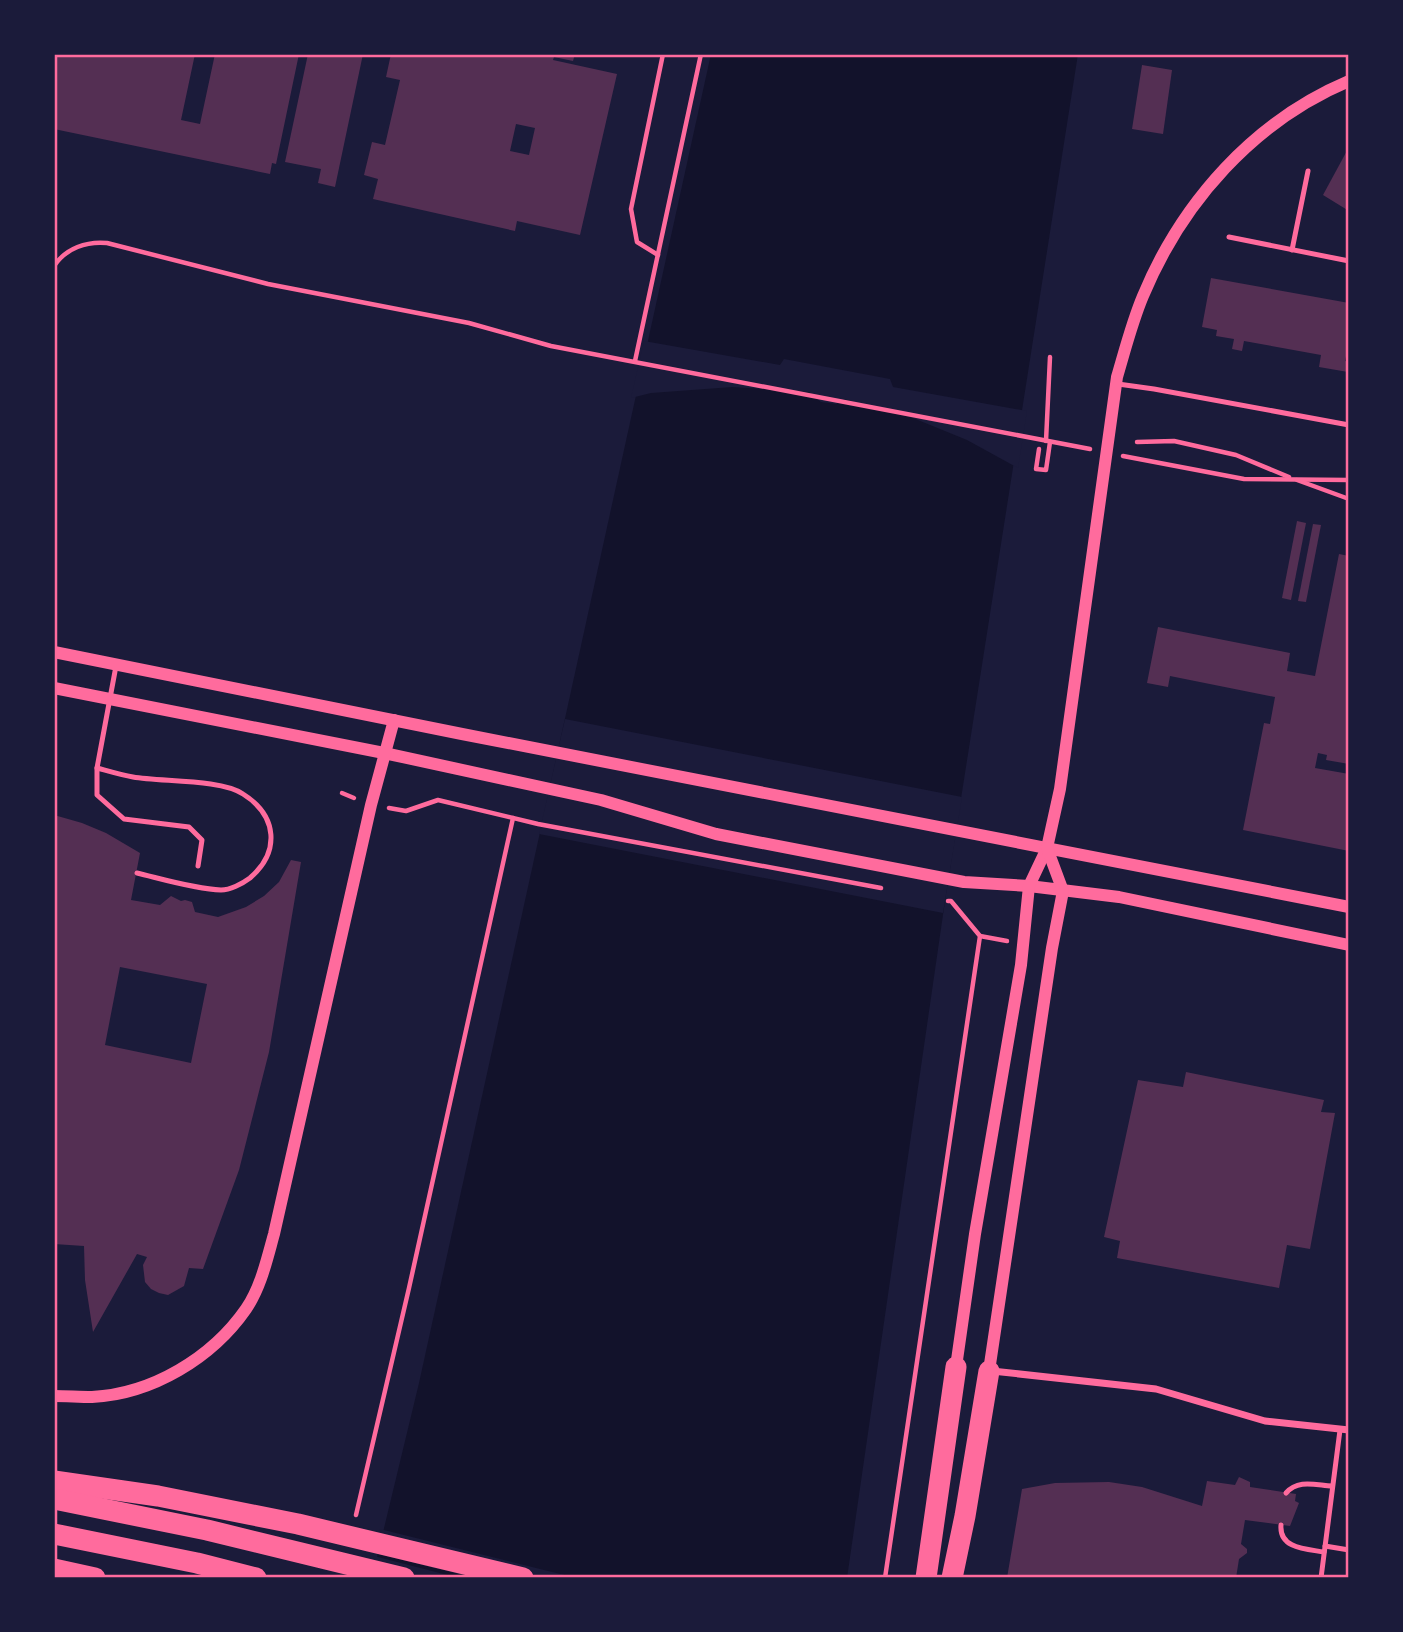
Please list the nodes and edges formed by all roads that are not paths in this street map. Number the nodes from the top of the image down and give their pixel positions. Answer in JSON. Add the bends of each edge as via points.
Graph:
{"nodes":[{"id":1,"x":1349,"y":81,"type":"edge"},
{"id":2,"x":1308,"y":171,"type":"dead end"},
{"id":3,"x":1229,"y":237,"type":"dead end"},
{"id":4,"x":1292,"y":250,"type":"junction"},
{"id":5,"x":1349,"y":261,"type":"edge"},
{"id":6,"x":1116,"y":384,"type":"junction"},
{"id":7,"x":1349,"y":425,"type":"edge"},
{"id":8,"x":54,"y":652,"type":"edge"},
{"id":9,"x":116,"y":666,"type":"junction"},
{"id":10,"x":54,"y":688,"type":"edge"},
{"id":11,"x":109,"y":698,"type":"junction"},
{"id":12,"x":394,"y":720,"type":"junction"},
{"id":13,"x":384,"y":753,"type":"junction"},
{"id":14,"x":97,"y":768,"type":"junction"},
{"id":15,"x":1047,"y":848,"type":"junction"},
{"id":16,"x":198,"y":866,"type":"dead end"},
{"id":17,"x":137,"y":873,"type":"dead end"},
{"id":18,"x":1029,"y":886,"type":"junction"},
{"id":19,"x":1063,"y":891,"type":"junction"},
{"id":20,"x":1349,"y":907,"type":"edge"},
{"id":21,"x":1349,"y":945,"type":"edge"},
{"id":22,"x":956,"y":1367,"type":"joint"},
{"id":23,"x":989,"y":1371,"type":"junction"},
{"id":24,"x":54,"y":1396,"type":"edge"},
{"id":25,"x":1345,"y":1430,"type":"edge"},
{"id":26,"x":54,"y":1480,"type":"edge"},
{"id":27,"x":1332,"y":1486,"type":"junction"},
{"id":28,"x":1286,"y":1493,"type":"dead end"},
{"id":29,"x":54,"y":1499,"type":"edge"},
{"id":30,"x":965,"y":1516,"type":"junction"},
{"id":31,"x":1281,"y":1525,"type":"dead end"},
{"id":32,"x":54,"y":1534,"type":"edge"},
{"id":33,"x":1325,"y":1549,"type":"junction"},
{"id":34,"x":1349,"y":1550,"type":"edge"},
{"id":35,"x":54,"y":1569,"type":"edge"},
{"id":36,"x":923,"y":1574,"type":"edge"},
{"id":37,"x":95,"y":1578,"type":"edge"},
{"id":38,"x":257,"y":1578,"type":"edge"},
{"id":39,"x":404,"y":1578,"type":"edge"},
{"id":40,"x":523,"y":1578,"type":"edge"},
{"id":41,"x":952,"y":1578,"type":"edge"},
{"id":42,"x":963,"y":1578,"type":"edge"},
{"id":43,"x":1321,"y":1578,"type":"edge"}],
"edges":[{"from":1,"to":6,"type":"street","via":[[1259,135],[1206,188],[1162,255],[1131,327]]},
{"from":2,"to":4,"type":"lane"},
{"from":3,"to":4,"type":"lane"},
{"from":4,"to":5,"type":"lane"},
{"from":6,"to":7,"type":"lane"},
{"from":6,"to":15,"type":"street"},
{"from":8,"to":9,"type":"street"},
{"from":9,"to":11,"type":"lane"},
{"from":9,"to":12,"type":"street"},
{"from":10,"to":11,"type":"street"},
{"from":11,"to":13,"type":"street"},
{"from":11,"to":14,"type":"lane"},
{"from":12,"to":13,"type":"street"},
{"from":12,"to":15,"type":"street"},
{"from":13,"to":18,"type":"street","via":[[601,800],[716,834],[964,882]]},
{"from":13,"to":24,"type":"street","via":[[274,1234],[247,1308],[196,1360],[161,1379],[93,1397]]},
{"from":14,"to":16,"type":"lane","via":[[97,795],[124,819],[189,827],[202,840]]},
{"from":14,"to":17,"type":"lane","via":[[242,793],[266,817],[270,851],[261,868],[243,883],[222,890]]},
{"from":15,"to":18,"type":"street"},
{"from":15,"to":19,"type":"street"},
{"from":15,"to":20,"type":"street"},
{"from":18,"to":19,"type":"street"},
{"from":18,"to":22,"type":"street","via":[[1021,965]]},
{"from":19,"to":21,"type":"street","via":[[1119,897]]},
{"from":19,"to":23,"type":"street"},
{"from":22,"to":36,"type":"highway"},
{"from":23,"to":25,"type":"street","via":[[1156,1389],[1265,1421]]},
{"from":23,"to":30,"type":"highway"},
{"from":25,"to":27,"type":"lane"},
{"from":26,"to":40,"type":"highway","via":[[298,1524]]},
{"from":27,"to":28,"type":"lane","via":[[1302,1483]]},
{"from":27,"to":33,"type":"lane"},
{"from":29,"to":39,"type":"highway"},
{"from":30,"to":41,"type":"highway"},
{"from":30,"to":42,"type":"highway","via":[[971,1539]]},
{"from":31,"to":33,"type":"lane","via":[[1280,1532],[1293,1547]]},
{"from":32,"to":38,"type":"highway"},
{"from":33,"to":34,"type":"lane"},
{"from":33,"to":43,"type":"lane"},
{"from":35,"to":37,"type":"highway"}]}
